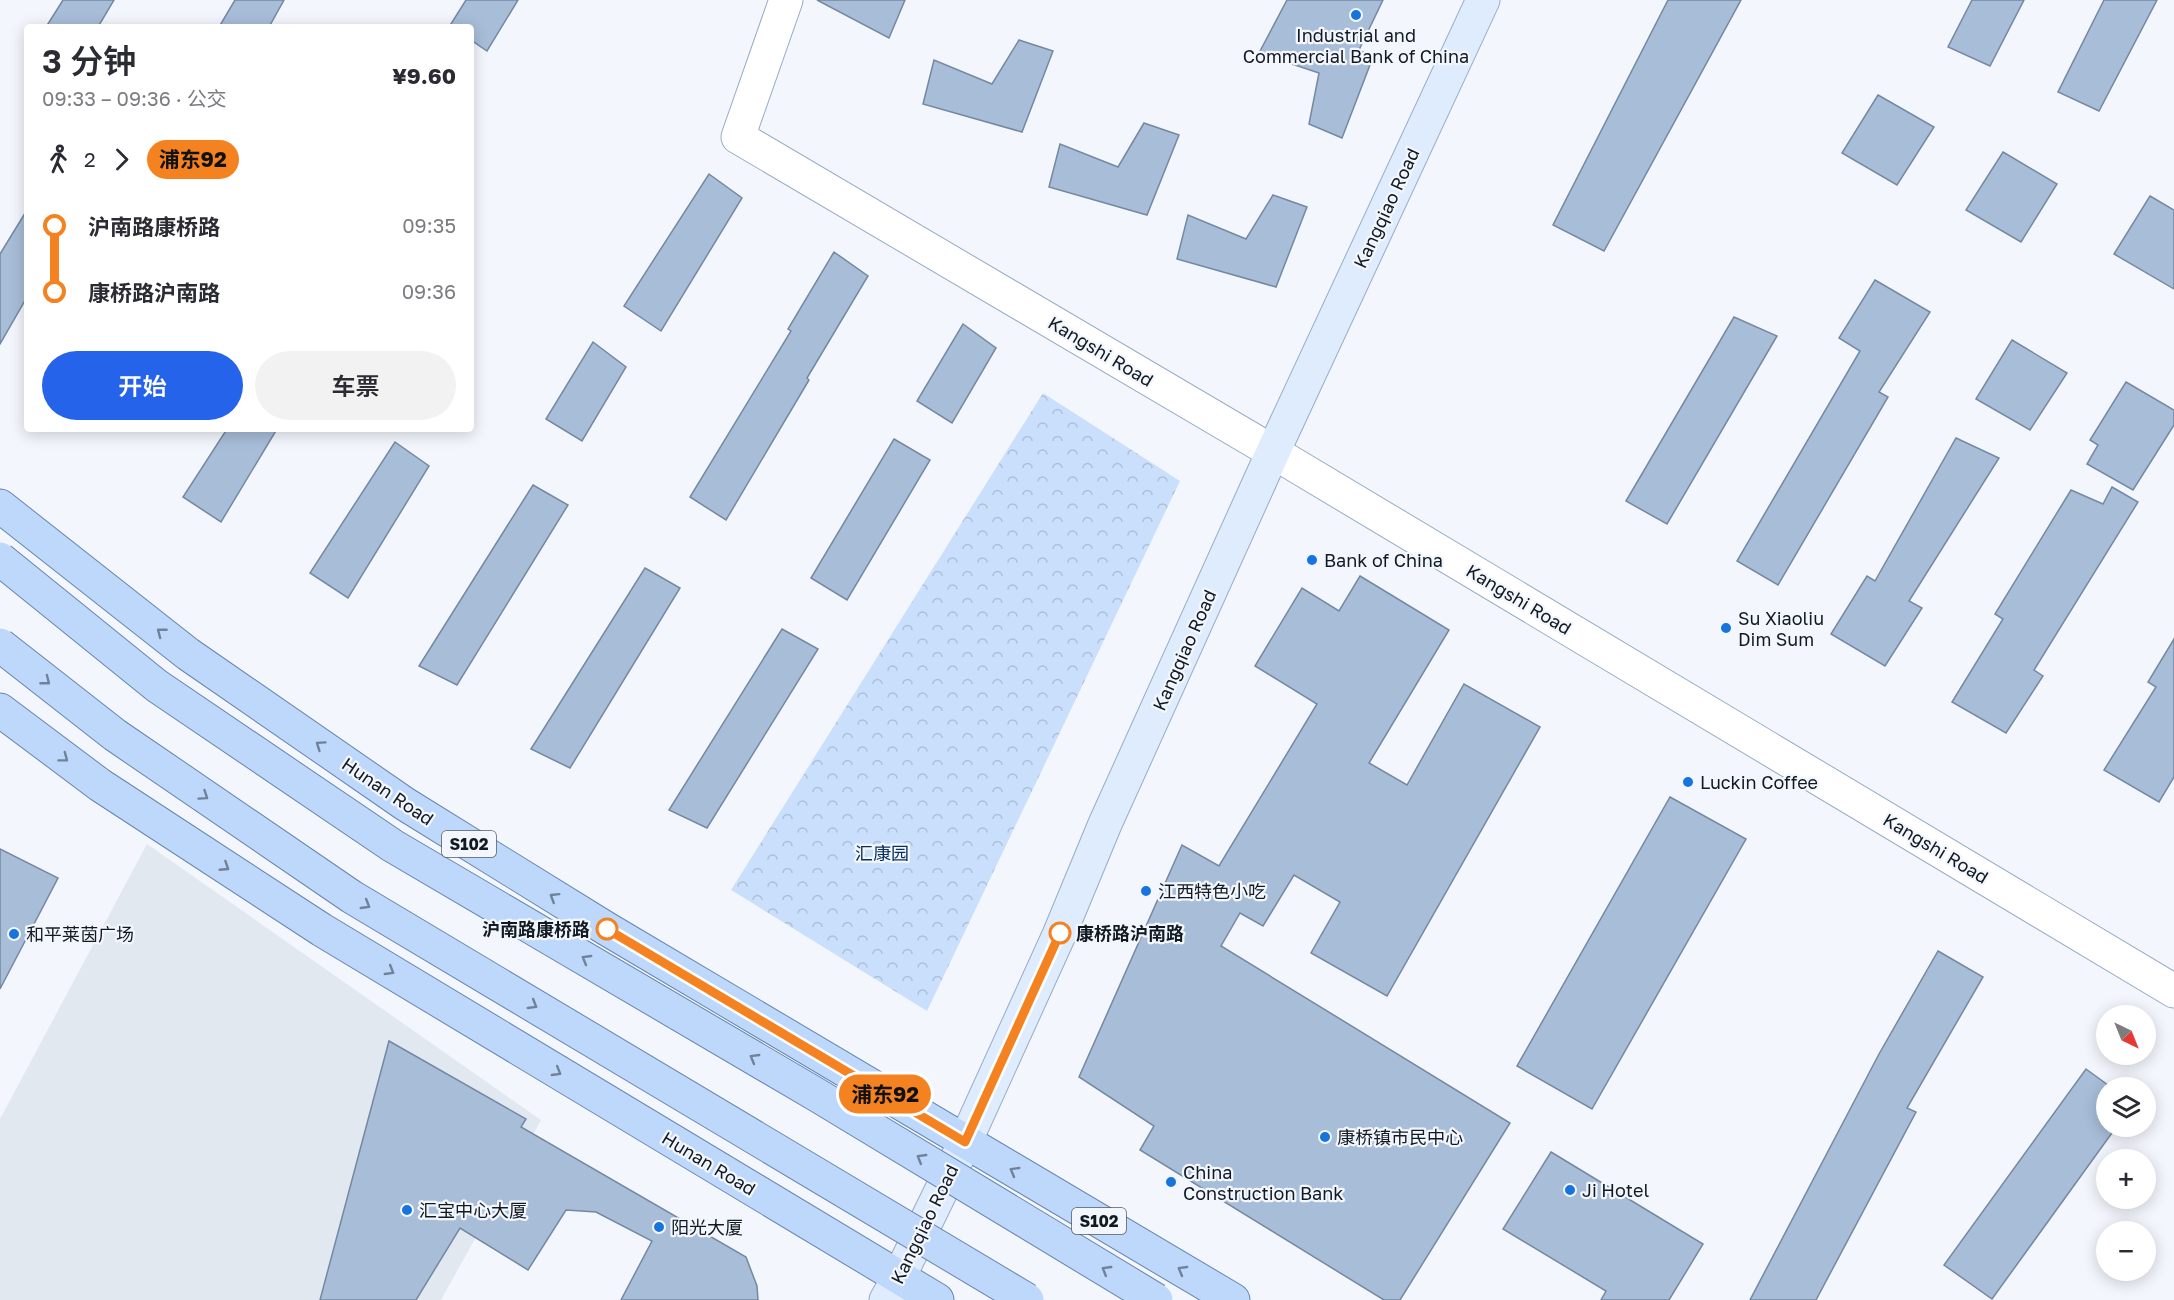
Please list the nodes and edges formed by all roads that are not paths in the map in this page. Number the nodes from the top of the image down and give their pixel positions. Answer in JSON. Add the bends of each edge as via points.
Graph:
{"nodes":[{"id":1,"x":786,"y":0,"type":"edge"},
{"id":2,"x":1483,"y":0,"type":"edge"},
{"id":3,"x":1273,"y":452,"type":"junction"},
{"id":4,"x":0,"y":506,"type":"edge"},
{"id":5,"x":0,"y":559,"type":"edge"},
{"id":6,"x":0,"y":645,"type":"edge"},
{"id":7,"x":0,"y":710,"type":"edge"},
{"id":8,"x":2174,"y":991,"type":"edge"},
{"id":9,"x":965,"y":1142,"type":"junction"},
{"id":10,"x":893,"y":1289,"type":"edge"},
{"id":11,"x":937,"y":1300,"type":"edge"},
{"id":12,"x":1027,"y":1300,"type":"edge"},
{"id":13,"x":1156,"y":1300,"type":"edge"},
{"id":14,"x":1233,"y":1300,"type":"edge"}],
"edges":[{"from":1,"to":3,"type":"street","name":"Kangshi Road","via":[[738,137]]},
{"from":2,"to":3,"type":"main road","name":"Kangqiao Road"},
{"from":3,"to":8,"type":"street","name":"Kangshi Road"},
{"from":3,"to":9,"type":"main road","name":"Kangqiao Road"},
{"from":9,"to":4,"type":"main road","name":"Hunan Road","number":"S102","one_way":true,"via":[[405,804],[188,654]]},
{"from":13,"to":5,"type":"main road","one_way":true,"bridge":true,"via":[[393,846],[157,686]]},
{"from":6,"to":12,"type":"main road","one_way":true,"bridge":true,"via":[[115,735],[352,897]]},
{"from":7,"to":10,"type":"main road","name":"Hunan Road","one_way":true,"via":[[100,785],[322,930]]},
{"from":9,"to":10,"type":"main road","name":"Kangqiao Road"},
{"from":14,"to":9,"type":"main road","name":"Hunan Road","number":"S102","one_way":true},
{"from":10,"to":11,"type":"main road","name":"Hunan Road"}]}
